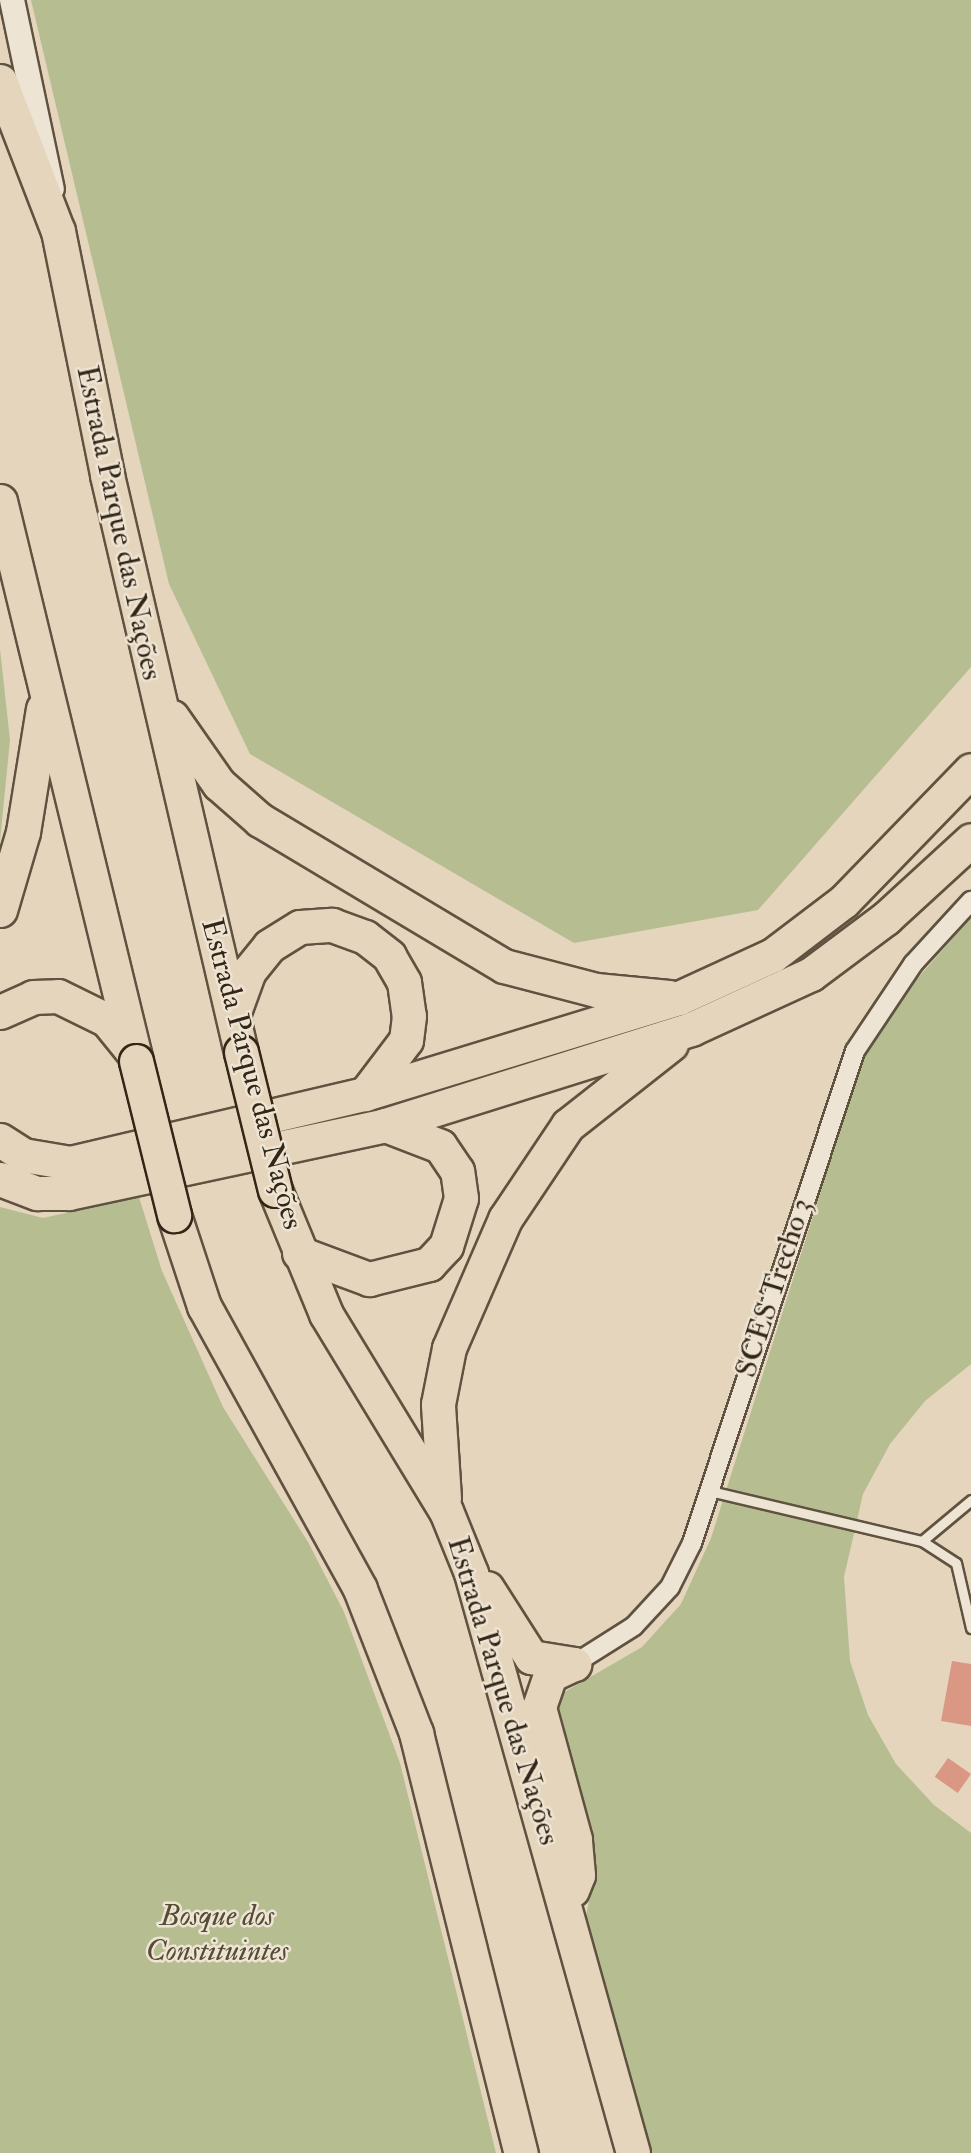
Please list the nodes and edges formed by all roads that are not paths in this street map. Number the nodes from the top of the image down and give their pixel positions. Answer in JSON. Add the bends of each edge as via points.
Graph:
{"nodes":[{"id":1,"x":12,"y":0,"type":"edge"},
{"id":2,"x":0,"y":81,"type":"edge"},
{"id":3,"x":58,"y":232,"type":"junction"},
{"id":4,"x":0,"y":501,"type":"edge"},
{"id":5,"x":154,"y":685,"type":"junction"},
{"id":6,"x":46,"y":689,"type":"junction"},
{"id":7,"x":971,"y":770,"type":"edge"},
{"id":8,"x":971,"y":840,"type":"edge"},
{"id":9,"x":971,"y":901,"type":"edge"},
{"id":10,"x":0,"y":910,"type":"edge"},
{"id":11,"x":679,"y":998,"type":"junction"},
{"id":12,"x":0,"y":1012,"type":"edge"},
{"id":13,"x":234,"y":1012,"type":"junction"},
{"id":14,"x":691,"y":1029,"type":"junction"},
{"id":15,"x":135,"y":1058,"type":"junction"},
{"id":16,"x":365,"y":1094,"type":"junction"},
{"id":17,"x":385,"y":1125,"type":"junction"},
{"id":18,"x":0,"y":1140,"type":"edge"},
{"id":19,"x":0,"y":1179,"type":"edge"},
{"id":20,"x":299,"y":1253,"type":"junction"},
{"id":21,"x":710,"y":1491,"type":"junction"},
{"id":22,"x":971,"y":1500,"type":"edge"},
{"id":23,"x":446,"y":1511,"type":"junction"},
{"id":24,"x":922,"y":1541,"type":"junction"},
{"id":25,"x":471,"y":1573,"type":"junction"},
{"id":26,"x":971,"y":1628,"type":"edge"},
{"id":27,"x":574,"y":1664,"type":"junction"},
{"id":28,"x":568,"y":1902,"type":"junction"},
{"id":29,"x":521,"y":2153,"type":"edge"},
{"id":30,"x":633,"y":2153,"type":"edge"}],
"edges":[{"from":1,"to":3,"type":"main road","via":[[43,126]]},
{"from":2,"to":3,"type":"highway","name":"Estrada Parque das Nações"},
{"from":3,"to":5,"type":"highway","name":"Estrada Parque das Nações"},
{"from":4,"to":6,"type":"highway"},
{"from":5,"to":11,"type":"highway","via":[[219,784],[328,866],[505,966],[596,990]]},
{"from":5,"to":13,"type":"highway","name":"Estrada Parque das Nações"},
{"from":6,"to":10,"type":"highway","via":[[23,832]]},
{"from":6,"to":15,"type":"highway"},
{"from":7,"to":11,"type":"highway","via":[[844,901],[773,955]]},
{"from":8,"to":14,"type":"highway","via":[[886,918],[811,974]]},
{"from":9,"to":21,"type":"street","name":"SCES Trecho 3","via":[[899,983],[855,1051]]},
{"from":11,"to":16,"type":"highway"},
{"from":12,"to":15,"type":"highway","via":[[33,997],[58,996],[107,1020]]},
{"from":13,"to":16,"type":"highway","via":[[249,971],[269,946],[300,928],[332,925],[365,937],[389,956],[404,982],[409,1016],[406,1041]]},
{"from":13,"to":20,"type":"highway","name":"Estrada Parque das Nações","bridge":true,"via":[[275,1190]]},
{"from":14,"to":17,"type":"highway"},
{"from":14,"to":23,"type":"highway","via":[[568,1125],[505,1219],[447,1359],[436,1450]]},
{"from":15,"to":29,"type":"highway","bridge":true,"via":[[174,1214],[204,1306],[360,1589],[416,1733]]},
{"from":16,"to":18,"type":"highway","via":[[70,1163],[23,1155]]},
{"from":17,"to":19,"type":"highway","via":[[69,1194],[37,1193]]},
{"from":17,"to":20,"type":"highway","via":[[440,1146],[457,1171],[461,1199],[446,1246],[429,1265],[369,1279]]},
{"from":20,"to":23,"type":"highway","name":"Estrada Parque das Nações","via":[[326,1314]]},
{"from":21,"to":24,"type":"lane"},
{"from":21,"to":27,"type":"street","name":"SCES Trecho 3","via":[[670,1587],[634,1626]]},
{"from":22,"to":24,"type":"lane"},
{"from":23,"to":25,"type":"highway","name":"Estrada Parque das Nações"},
{"from":24,"to":26,"type":"lane","via":[[956,1563]]},
{"from":25,"to":27,"type":"highway","via":[[501,1602],[531,1657]]},
{"from":25,"to":28,"type":"highway","name":"Estrada Parque das Nações"},
{"from":27,"to":28,"type":"highway","via":[[550,1675],[539,1707],[575,1839],[579,1875]]},
{"from":28,"to":30,"type":"highway","name":"Estrada Parque das Nações"}]}
